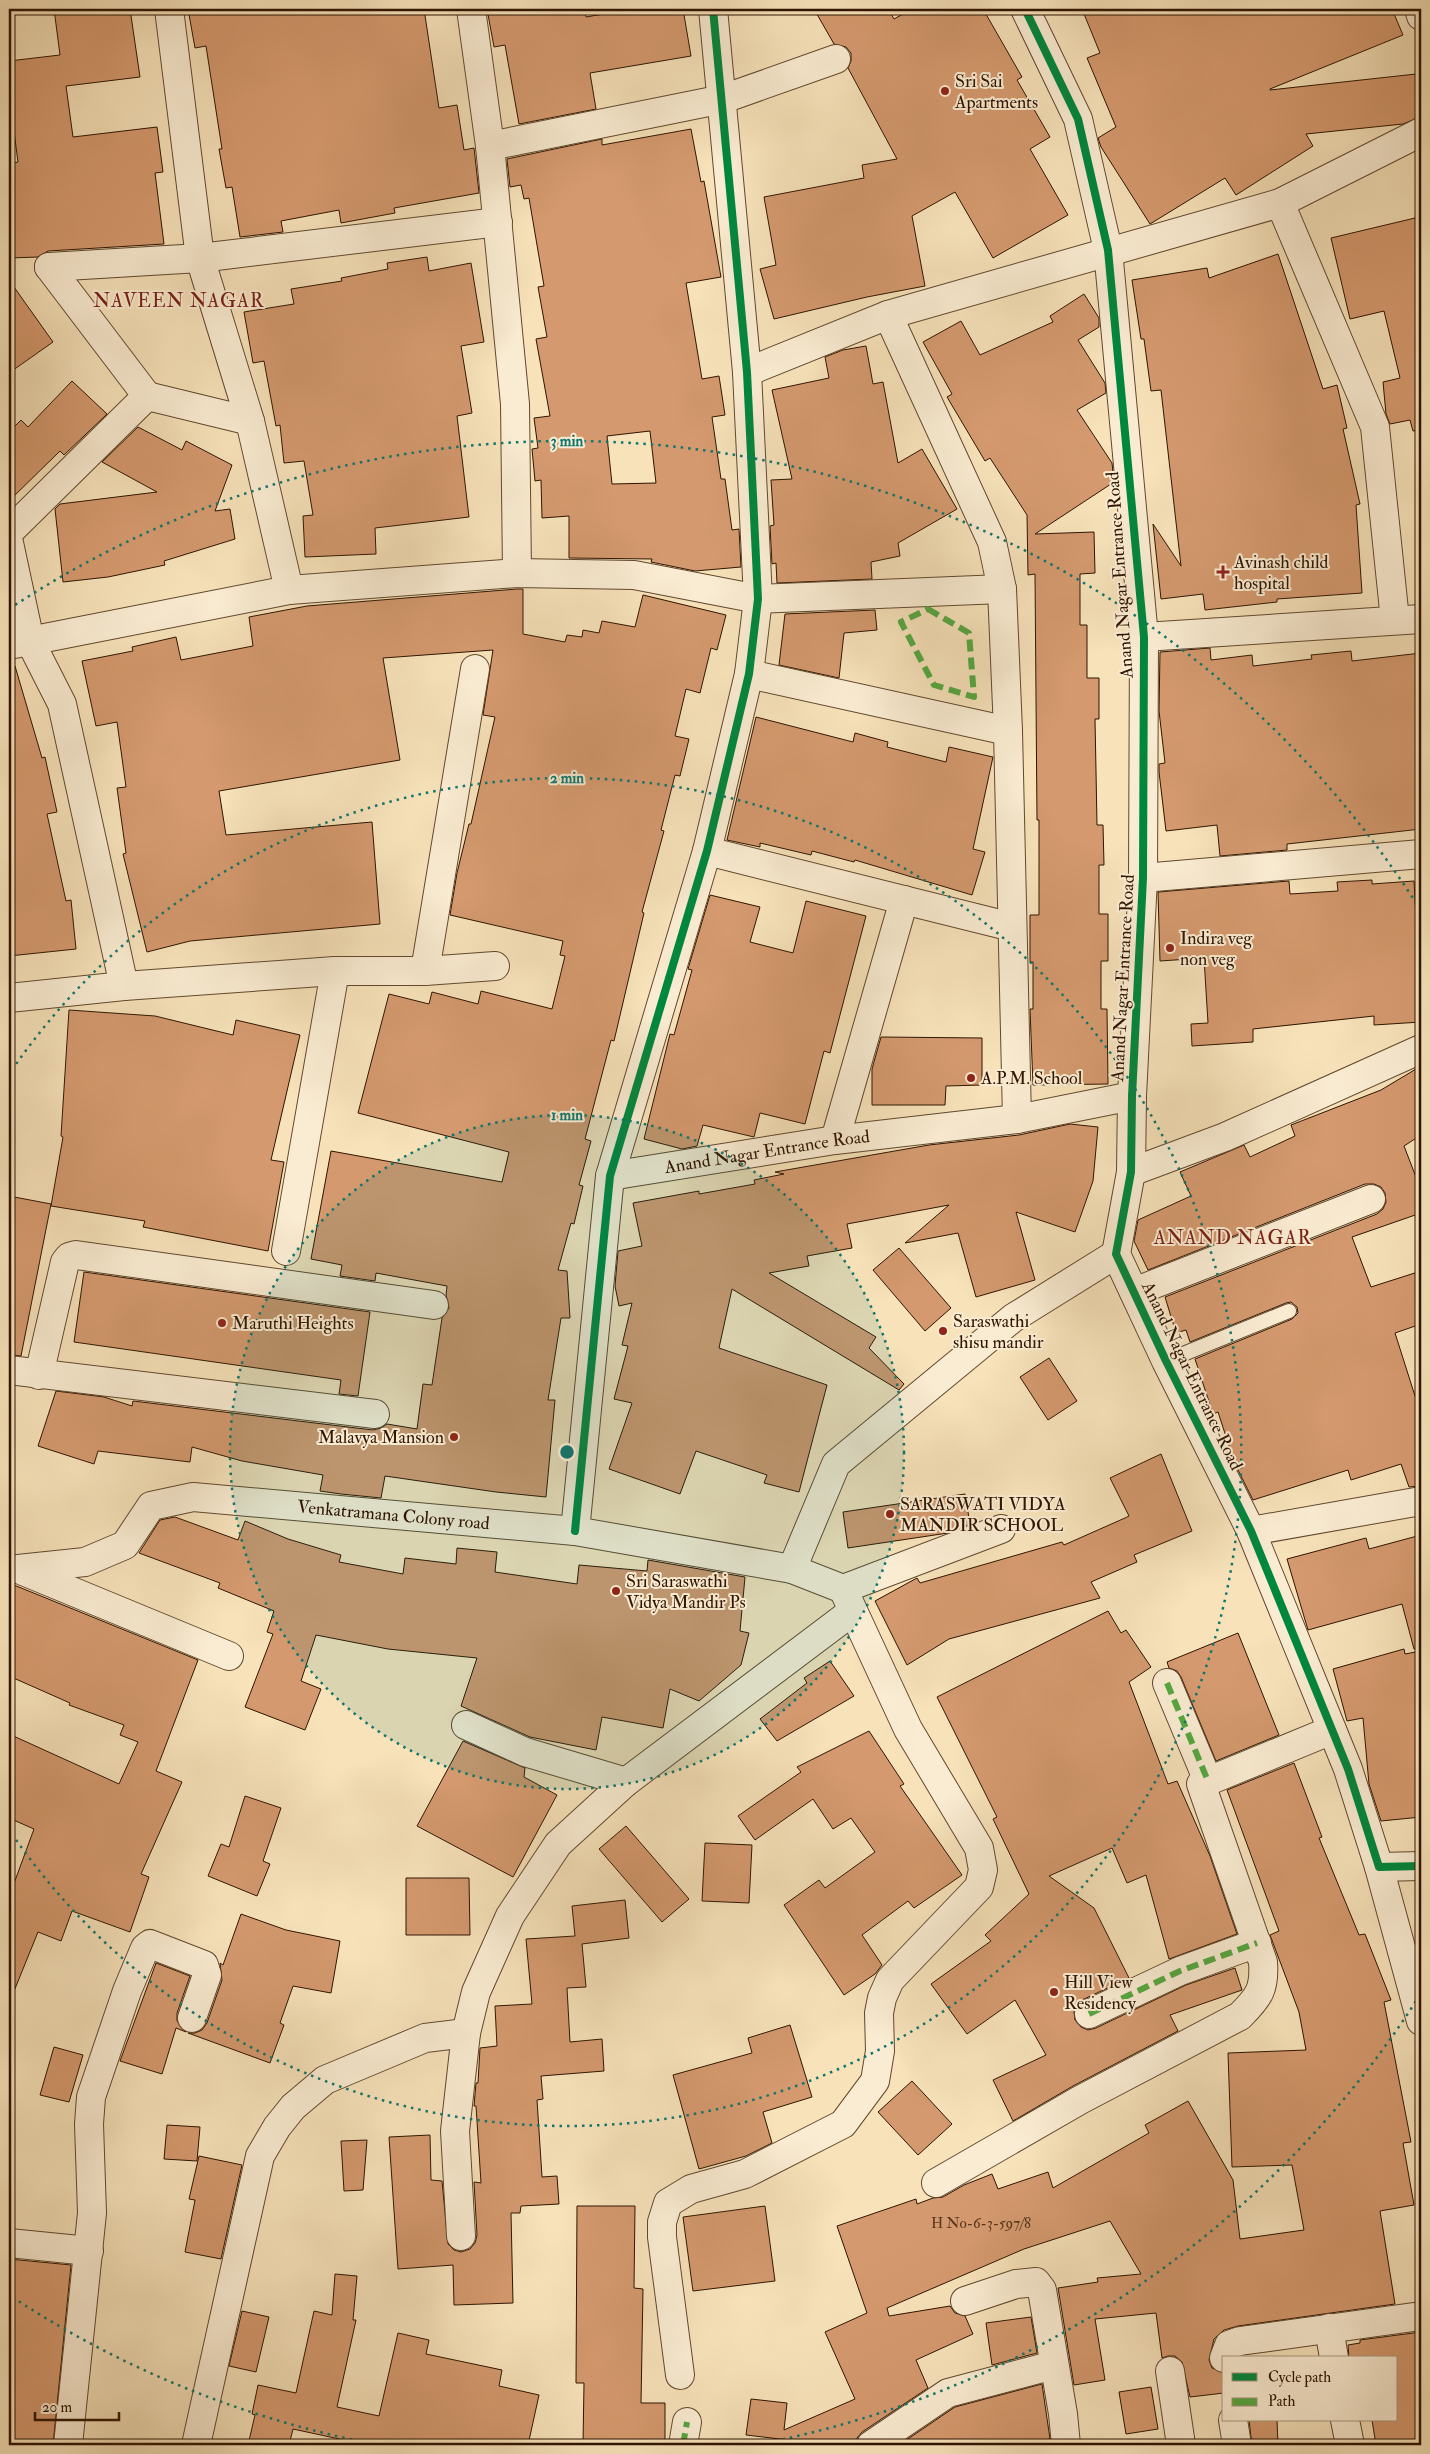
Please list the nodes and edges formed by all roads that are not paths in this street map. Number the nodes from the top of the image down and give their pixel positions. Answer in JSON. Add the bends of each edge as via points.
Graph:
{"nodes":[{"id":1,"x":169,"y":9,"type":"edge"},
{"id":2,"x":471,"y":9,"type":"edge"},
{"id":3,"x":713,"y":9,"type":"edge"},
{"id":4,"x":1025,"y":9,"type":"edge"},
{"id":5,"x":1419,"y":9,"type":"edge"},
{"id":6,"x":1421,"y":16,"type":"edge"},
{"id":7,"x":836,"y":60,"type":"dead end"},
{"id":8,"x":723,"y":99,"type":"junction"},
{"id":9,"x":1421,"y":132,"type":"edge"},
{"id":10,"x":490,"y":146,"type":"junction"},
{"id":11,"x":1280,"y":203,"type":"junction"},
{"id":12,"x":498,"y":222,"type":"junction"},
{"id":13,"x":1108,"y":250,"type":"junction"},
{"id":14,"x":200,"y":258,"type":"junction"},
{"id":15,"x":888,"y":315,"type":"junction"},
{"id":16,"x":747,"y":372,"type":"junction"},
{"id":17,"x":147,"y":396,"type":"junction"},
{"id":18,"x":250,"y":421,"type":"junction"},
{"id":19,"x":9,"y":532,"type":"edge"},
{"id":20,"x":9,"y":543,"type":"edge"},
{"id":21,"x":517,"y":573,"type":"junction"},
{"id":22,"x":1002,"y":589,"type":"junction"},
{"id":23,"x":289,"y":590,"type":"junction"},
{"id":24,"x":758,"y":599,"type":"junction"},
{"id":25,"x":1408,"y":620,"type":"edge"},
{"id":26,"x":1144,"y":637,"type":"junction"},
{"id":27,"x":20,"y":643,"type":"edge"},
{"id":28,"x":475,"y":669,"type":"dead end"},
{"id":29,"x":749,"y":674,"type":"junction"},
{"id":30,"x":1008,"y":731,"type":"junction"},
{"id":31,"x":707,"y":851,"type":"junction"},
{"id":32,"x":1421,"y":854,"type":"edge"},
{"id":33,"x":1143,"y":878,"type":"junction"},
{"id":34,"x":904,"y":900,"type":"junction"},
{"id":35,"x":1012,"y":926,"type":"junction"},
{"id":36,"x":495,"y":966,"type":"dead end"},
{"id":37,"x":335,"y":971,"type":"junction"},
{"id":38,"x":425,"y":971,"type":"junction"},
{"id":39,"x":124,"y":986,"type":"junction"},
{"id":40,"x":9,"y":998,"type":"edge"},
{"id":41,"x":1421,"y":1048,"type":"edge"},
{"id":42,"x":1132,"y":1096,"type":"junction"},
{"id":43,"x":1018,"y":1119,"type":"junction"},
{"id":44,"x":835,"y":1140,"type":"junction"},
{"id":45,"x":1132,"y":1172,"type":"junction"},
{"id":46,"x":610,"y":1176,"type":"junction"},
{"id":47,"x":1371,"y":1199,"type":"dead end"},
{"id":48,"x":286,"y":1251,"type":"dead end"},
{"id":49,"x":1116,"y":1254,"type":"junction"},
{"id":50,"x":1134,"y":1292,"type":"junction"},
{"id":51,"x":434,"y":1305,"type":"dead end"},
{"id":52,"x":1289,"y":1311,"type":"dead end"},
{"id":53,"x":1166,"y":1361,"type":"junction"},
{"id":54,"x":9,"y":1370,"type":"edge"},
{"id":55,"x":39,"y":1375,"type":"junction"},
{"id":56,"x":375,"y":1414,"type":"dead end"},
{"id":57,"x":1421,"y":1501,"type":"edge"},
{"id":58,"x":1000,"y":1529,"type":"dead end"},
{"id":59,"x":575,"y":1530,"type":"junction"},
{"id":60,"x":1251,"y":1531,"type":"junction"},
{"id":61,"x":14,"y":1567,"type":"edge"},
{"id":62,"x":792,"y":1569,"type":"junction"},
{"id":63,"x":848,"y":1600,"type":"junction"},
{"id":64,"x":230,"y":1656,"type":"dead end"},
{"id":65,"x":1167,"y":1683,"type":"dead end"},
{"id":66,"x":466,"y":1725,"type":"dead end"},
{"id":67,"x":1332,"y":1730,"type":"junction"},
{"id":68,"x":1208,"y":1781,"type":"junction"},
{"id":69,"x":626,"y":1782,"type":"junction"},
{"id":70,"x":1421,"y":1866,"type":"edge"},
{"id":71,"x":1379,"y":1867,"type":"junction"},
{"id":72,"x":1257,"y":1944,"type":"junction"},
{"id":73,"x":1089,"y":2014,"type":"dead end"},
{"id":74,"x":192,"y":2018,"type":"dead end"},
{"id":75,"x":1421,"y":2021,"type":"edge"},
{"id":76,"x":466,"y":2033,"type":"junction"},
{"id":77,"x":936,"y":2183,"type":"dead end"},
{"id":78,"x":460,"y":2236,"type":"dead end"},
{"id":79,"x":9,"y":2243,"type":"edge"},
{"id":80,"x":89,"y":2251,"type":"junction"},
{"id":81,"x":965,"y":2301,"type":"dead end"},
{"id":82,"x":1421,"y":2316,"type":"edge"},
{"id":83,"x":1329,"y":2328,"type":"junction"},
{"id":84,"x":1225,"y":2356,"type":"edge"},
{"id":85,"x":1334,"y":2356,"type":"edge"},
{"id":86,"x":1054,"y":2365,"type":"junction"},
{"id":87,"x":1170,"y":2371,"type":"dead end"},
{"id":88,"x":680,"y":2375,"type":"dead end"},
{"id":89,"x":1233,"y":2422,"type":"edge"},
{"id":90,"x":1345,"y":2422,"type":"edge"},
{"id":91,"x":68,"y":2445,"type":"edge"},
{"id":92,"x":196,"y":2445,"type":"edge"},
{"id":93,"x":872,"y":2445,"type":"edge"},
{"id":94,"x":1066,"y":2445,"type":"edge"},
{"id":95,"x":1181,"y":2445,"type":"edge"},
{"id":96,"x":1237,"y":2445,"type":"edge"},
{"id":97,"x":1350,"y":2445,"type":"edge"}],
"edges":[{"from":1,"to":14,"type":"street"},
{"from":2,"to":10,"type":"street"},
{"from":3,"to":8,"type":"street"},
{"from":4,"to":13,"type":"street","name":"Anand Nagar Entrance Road","via":[[1078,119]]},
{"from":5,"to":6,"type":"street"},
{"from":7,"to":8,"type":"street"},
{"from":8,"to":10,"type":"street"},
{"from":8,"to":16,"type":"street"},
{"from":9,"to":11,"type":"street"},
{"from":10,"to":12,"type":"street"},
{"from":11,"to":13,"type":"street"},
{"from":11,"to":25,"type":"street","via":[[1375,426]]},
{"from":12,"to":14,"type":"street"},
{"from":12,"to":21,"type":"street","via":[[515,404]]},
{"from":13,"to":15,"type":"street"},
{"from":13,"to":26,"type":"street","name":"Anand Nagar Entrance Road"},
{"from":14,"to":17,"type":"street","via":[[49,267]]},
{"from":14,"to":18,"type":"street"},
{"from":15,"to":16,"type":"street"},
{"from":15,"to":22,"type":"street","via":[[992,542]]},
{"from":16,"to":24,"type":"street"},
{"from":17,"to":18,"type":"street"},
{"from":17,"to":19,"type":"street"},
{"from":18,"to":23,"type":"street"},
{"from":20,"to":27,"type":"street"},
{"from":21,"to":23,"type":"street"},
{"from":21,"to":24,"type":"street","via":[[634,575]]},
{"from":22,"to":24,"type":"street"},
{"from":22,"to":30,"type":"street"},
{"from":23,"to":27,"type":"street"},
{"from":24,"to":29,"type":"street"},
{"from":25,"to":26,"type":"street"},
{"from":26,"to":33,"type":"street","name":"Anand Nagar Entrance Road"},
{"from":27,"to":39,"type":"street","via":[[62,704]]},
{"from":28,"to":38,"type":"street"},
{"from":29,"to":30,"type":"street"},
{"from":29,"to":31,"type":"street"},
{"from":30,"to":35,"type":"street"},
{"from":31,"to":34,"type":"street"},
{"from":31,"to":46,"type":"street"},
{"from":32,"to":33,"type":"street"},
{"from":33,"to":42,"type":"street","name":"Anand Nagar Entrance Road"},
{"from":34,"to":35,"type":"street"},
{"from":34,"to":44,"type":"street"},
{"from":35,"to":43,"type":"street"},
{"from":36,"to":38,"type":"street"},
{"from":37,"to":38,"type":"street"},
{"from":37,"to":39,"type":"street"},
{"from":37,"to":48,"type":"street"},
{"from":39,"to":40,"type":"street"},
{"from":41,"to":45,"type":"street","via":[[1225,1137]]},
{"from":42,"to":43,"type":"street","name":"Anand Nagar Entrance Road"},
{"from":42,"to":45,"type":"street","name":"Anand Nagar Entrance Road"},
{"from":43,"to":44,"type":"street","name":"Anand Nagar Entrance Road"},
{"from":44,"to":46,"type":"street","name":"Anand Nagar Entrance Road"},
{"from":45,"to":49,"type":"street","name":"Anand Nagar Entrance Road"},
{"from":46,"to":59,"type":"street"},
{"from":47,"to":50,"type":"street"},
{"from":49,"to":50,"type":"street","name":"Anand Nagar Entrance Road"},
{"from":49,"to":62,"type":"street","via":[[1013,1318],[836,1464]]},
{"from":50,"to":53,"type":"street","name":"Anand Nagar Entrance Road"},
{"from":51,"to":55,"type":"street","via":[[76,1255],[65,1262]]},
{"from":52,"to":53,"type":"lane"},
{"from":53,"to":60,"type":"street","name":"Anand Nagar Entrance Road"},
{"from":54,"to":55,"type":"street"},
{"from":55,"to":56,"type":"street"},
{"from":57,"to":60,"type":"street"},
{"from":58,"to":63,"type":"street"},
{"from":59,"to":61,"type":"street","name":"Venkatramana Colony road","via":[[193,1497],[152,1506],[125,1545],[85,1562]]},
{"from":59,"to":62,"type":"street","name":"Venkatramana Colony road"},
{"from":60,"to":67,"type":"street","name":"Anand Nagar Entrance Road"},
{"from":61,"to":64,"type":"street"},
{"from":62,"to":63,"type":"street","name":"Venkatramana Colony road"},
{"from":63,"to":69,"type":"street"},
{"from":63,"to":88,"type":"street","via":[[908,1729],[979,1848],[980,1887],[890,1980],[880,2005],[880,2051],[875,2081],[843,2124],[745,2174],[691,2189],[668,2203],[662,2222],[662,2237]]},
{"from":65,"to":68,"type":"street"},
{"from":66,"to":69,"type":"street","via":[[524,1752]]},
{"from":67,"to":68,"type":"street"},
{"from":67,"to":71,"type":"street","name":"Anand Nagar Entrance Road"},
{"from":68,"to":72,"type":"street","via":[[1201,1784]]},
{"from":69,"to":76,"type":"street","via":[[558,1844],[510,1916],[476,1992]]},
{"from":70,"to":71,"type":"street"},
{"from":71,"to":75,"type":"street","name":"Anand Nagar Entrance Road"},
{"from":72,"to":73,"type":"street","via":[[1180,1971]]},
{"from":72,"to":77,"type":"street","via":[[1263,1962],[1263,1988],[1240,2016],[1080,2100]]},
{"from":74,"to":80,"type":"street","via":[[207,1975],[204,1965],[150,1944],[144,1948],[127,1991],[91,2097],[92,2213]]},
{"from":76,"to":78,"type":"street","via":[[455,2131]]},
{"from":76,"to":92,"type":"street","via":[[425,2038],[325,2080],[293,2107],[277,2127],[260,2156]]},
{"from":79,"to":80,"type":"street"},
{"from":80,"to":91,"type":"street"},
{"from":81,"to":86,"type":"street","via":[[1016,2284],[1036,2282],[1042,2290]]},
{"from":82,"to":83,"type":"street"},
{"from":83,"to":84,"type":"street","via":[[1240,2341],[1229,2345]]},
{"from":83,"to":85,"type":"street"},
{"from":86,"to":93,"type":"street","via":[[948,2393]]},
{"from":86,"to":94,"type":"street"},
{"from":87,"to":95,"type":"street"},
{"from":89,"to":96,"type":"street"},
{"from":90,"to":97,"type":"street"}]}
